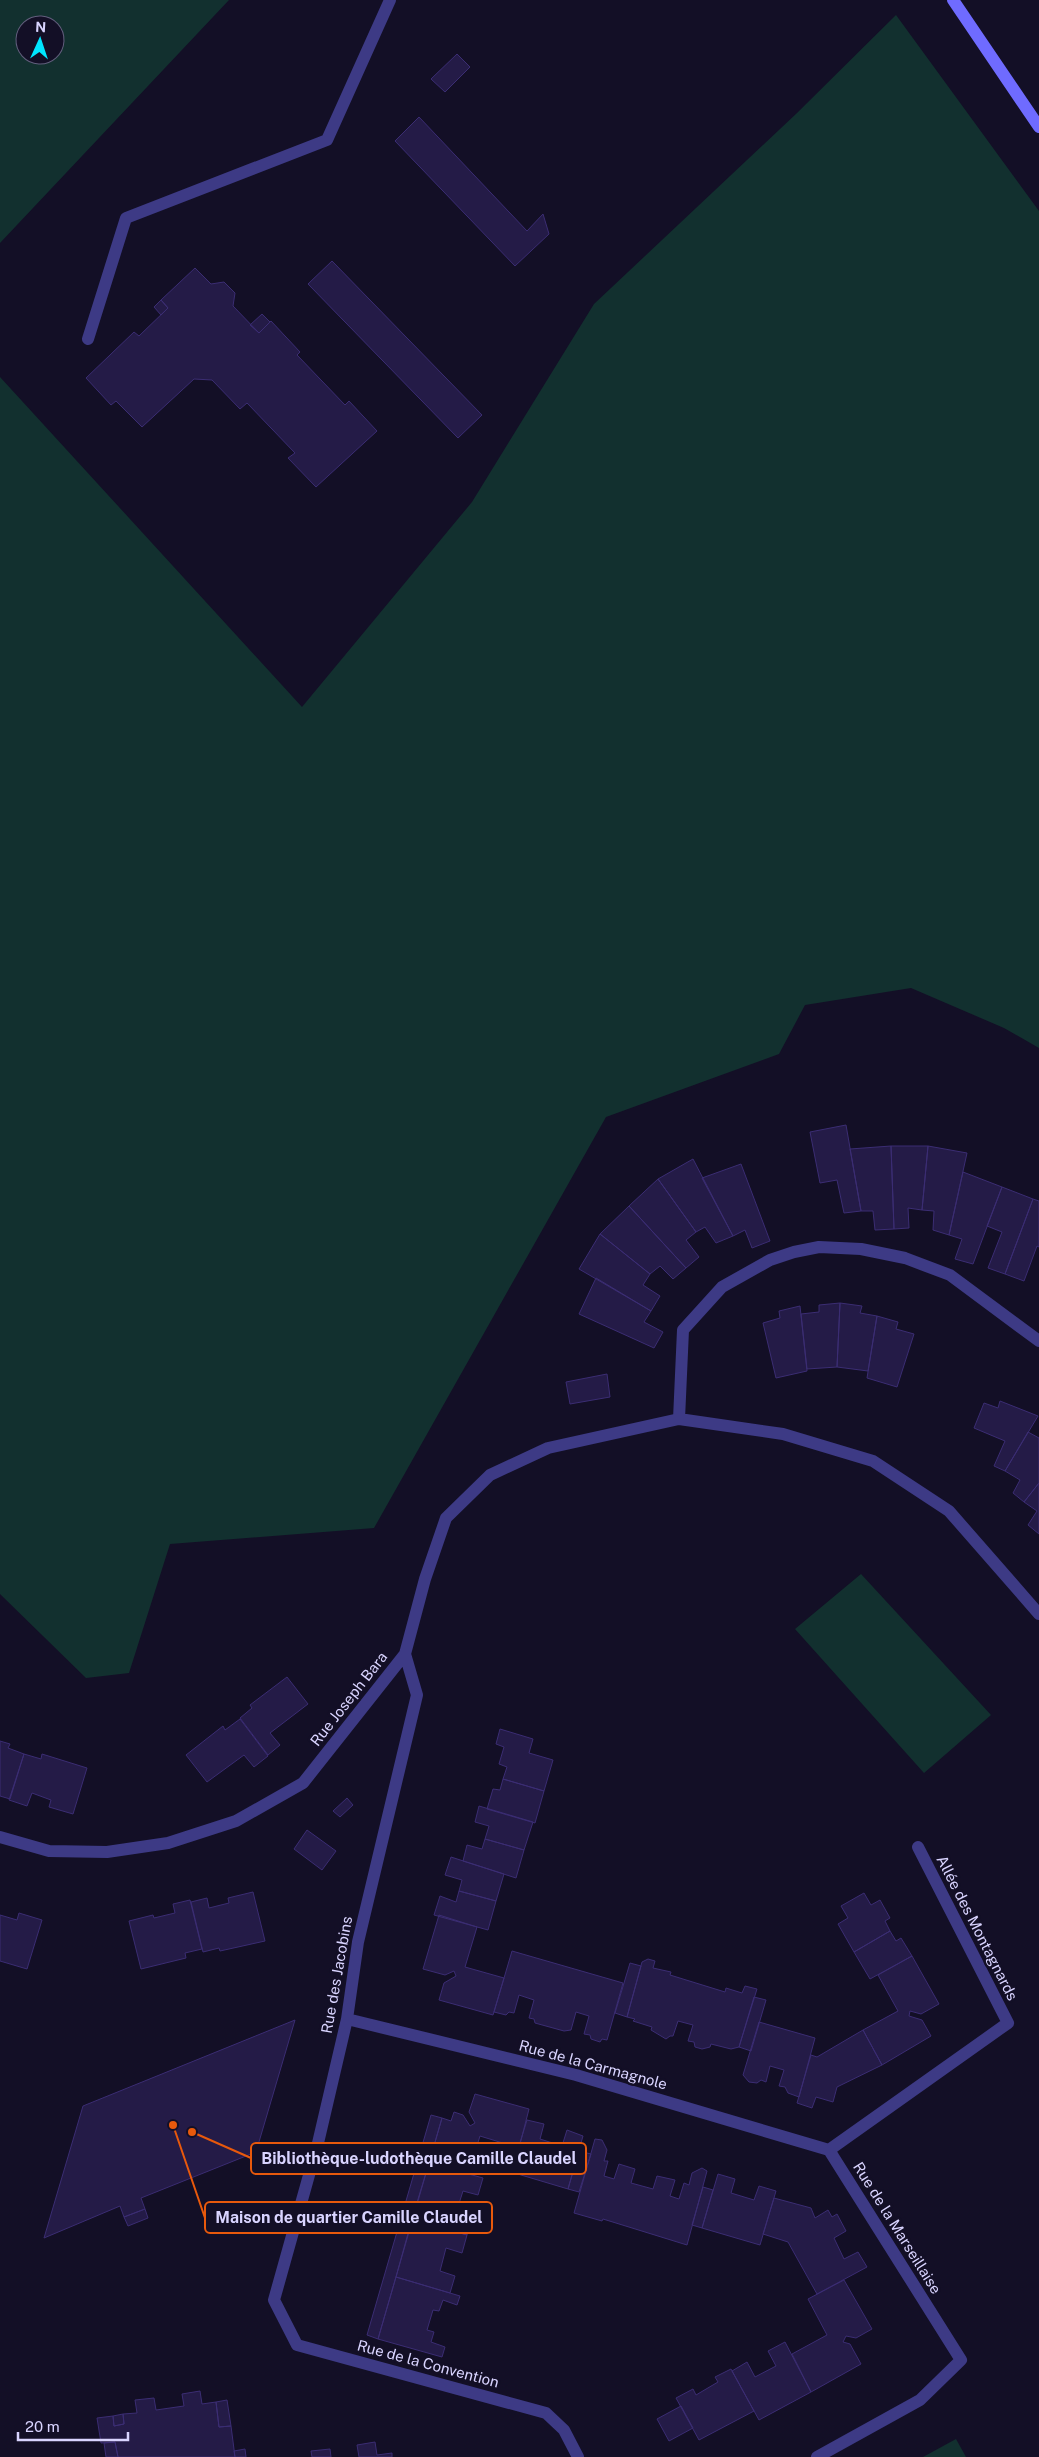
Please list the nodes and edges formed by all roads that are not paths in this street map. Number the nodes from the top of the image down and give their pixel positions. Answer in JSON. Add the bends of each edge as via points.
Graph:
{"nodes":[{"id":1,"x":390,"y":0,"type":"edge"},
{"id":2,"x":953,"y":0,"type":"edge"},
{"id":3,"x":1039,"y":127,"type":"edge"},
{"id":4,"x":88,"y":339,"type":"dead end"},
{"id":5,"x":1039,"y":1341,"type":"edge"},
{"id":6,"x":680,"y":1419,"type":"junction"},
{"id":7,"x":1039,"y":1614,"type":"edge"},
{"id":8,"x":405,"y":1654,"type":"junction"},
{"id":9,"x":0,"y":1837,"type":"edge"},
{"id":10,"x":918,"y":1846,"type":"dead end"},
{"id":11,"x":347,"y":2019,"type":"junction"},
{"id":12,"x":829,"y":2150,"type":"junction"},
{"id":13,"x":274,"y":2300,"type":"joint"},
{"id":14,"x":578,"y":2457,"type":"edge"},
{"id":15,"x":817,"y":2457,"type":"edge"}],
"edges":[{"from":1,"to":4,"type":"street","via":[[327,140],[126,218]]},
{"from":2,"to":3,"type":"main road"},
{"from":5,"to":6,"type":"street","via":[[950,1276],[905,1258],[861,1249],[819,1247],[794,1252],[770,1260],[722,1288],[683,1330]]},
{"from":6,"to":7,"type":"street","via":[[783,1434],[873,1461],[949,1511]]},
{"from":6,"to":8,"type":"street","name":"Rue Joseph Bara","via":[[548,1448],[490,1475],[446,1518]]},
{"from":8,"to":9,"type":"street","name":"Rue Joseph Bara","via":[[303,1783],[236,1821],[168,1843],[107,1852],[49,1851]]},
{"from":8,"to":11,"type":"street","name":"Rue des Jacobins","via":[[417,1695],[358,1942]]},
{"from":10,"to":12,"type":"street","name":"Allée des Montagnards","via":[[1008,2023]]},
{"from":11,"to":12,"type":"street","name":"Rue de la Carmagnole","via":[[576,2075]]},
{"from":11,"to":13,"type":"street","name":"Rue des Jacobins","via":[[318,2143]]},
{"from":12,"to":15,"type":"street","name":"Rue de la Marseillaise","via":[[961,2360],[920,2400]]},
{"from":13,"to":14,"type":"street","name":"Rue de la Convention","via":[[297,2346],[546,2413],[564,2430]]}]}
